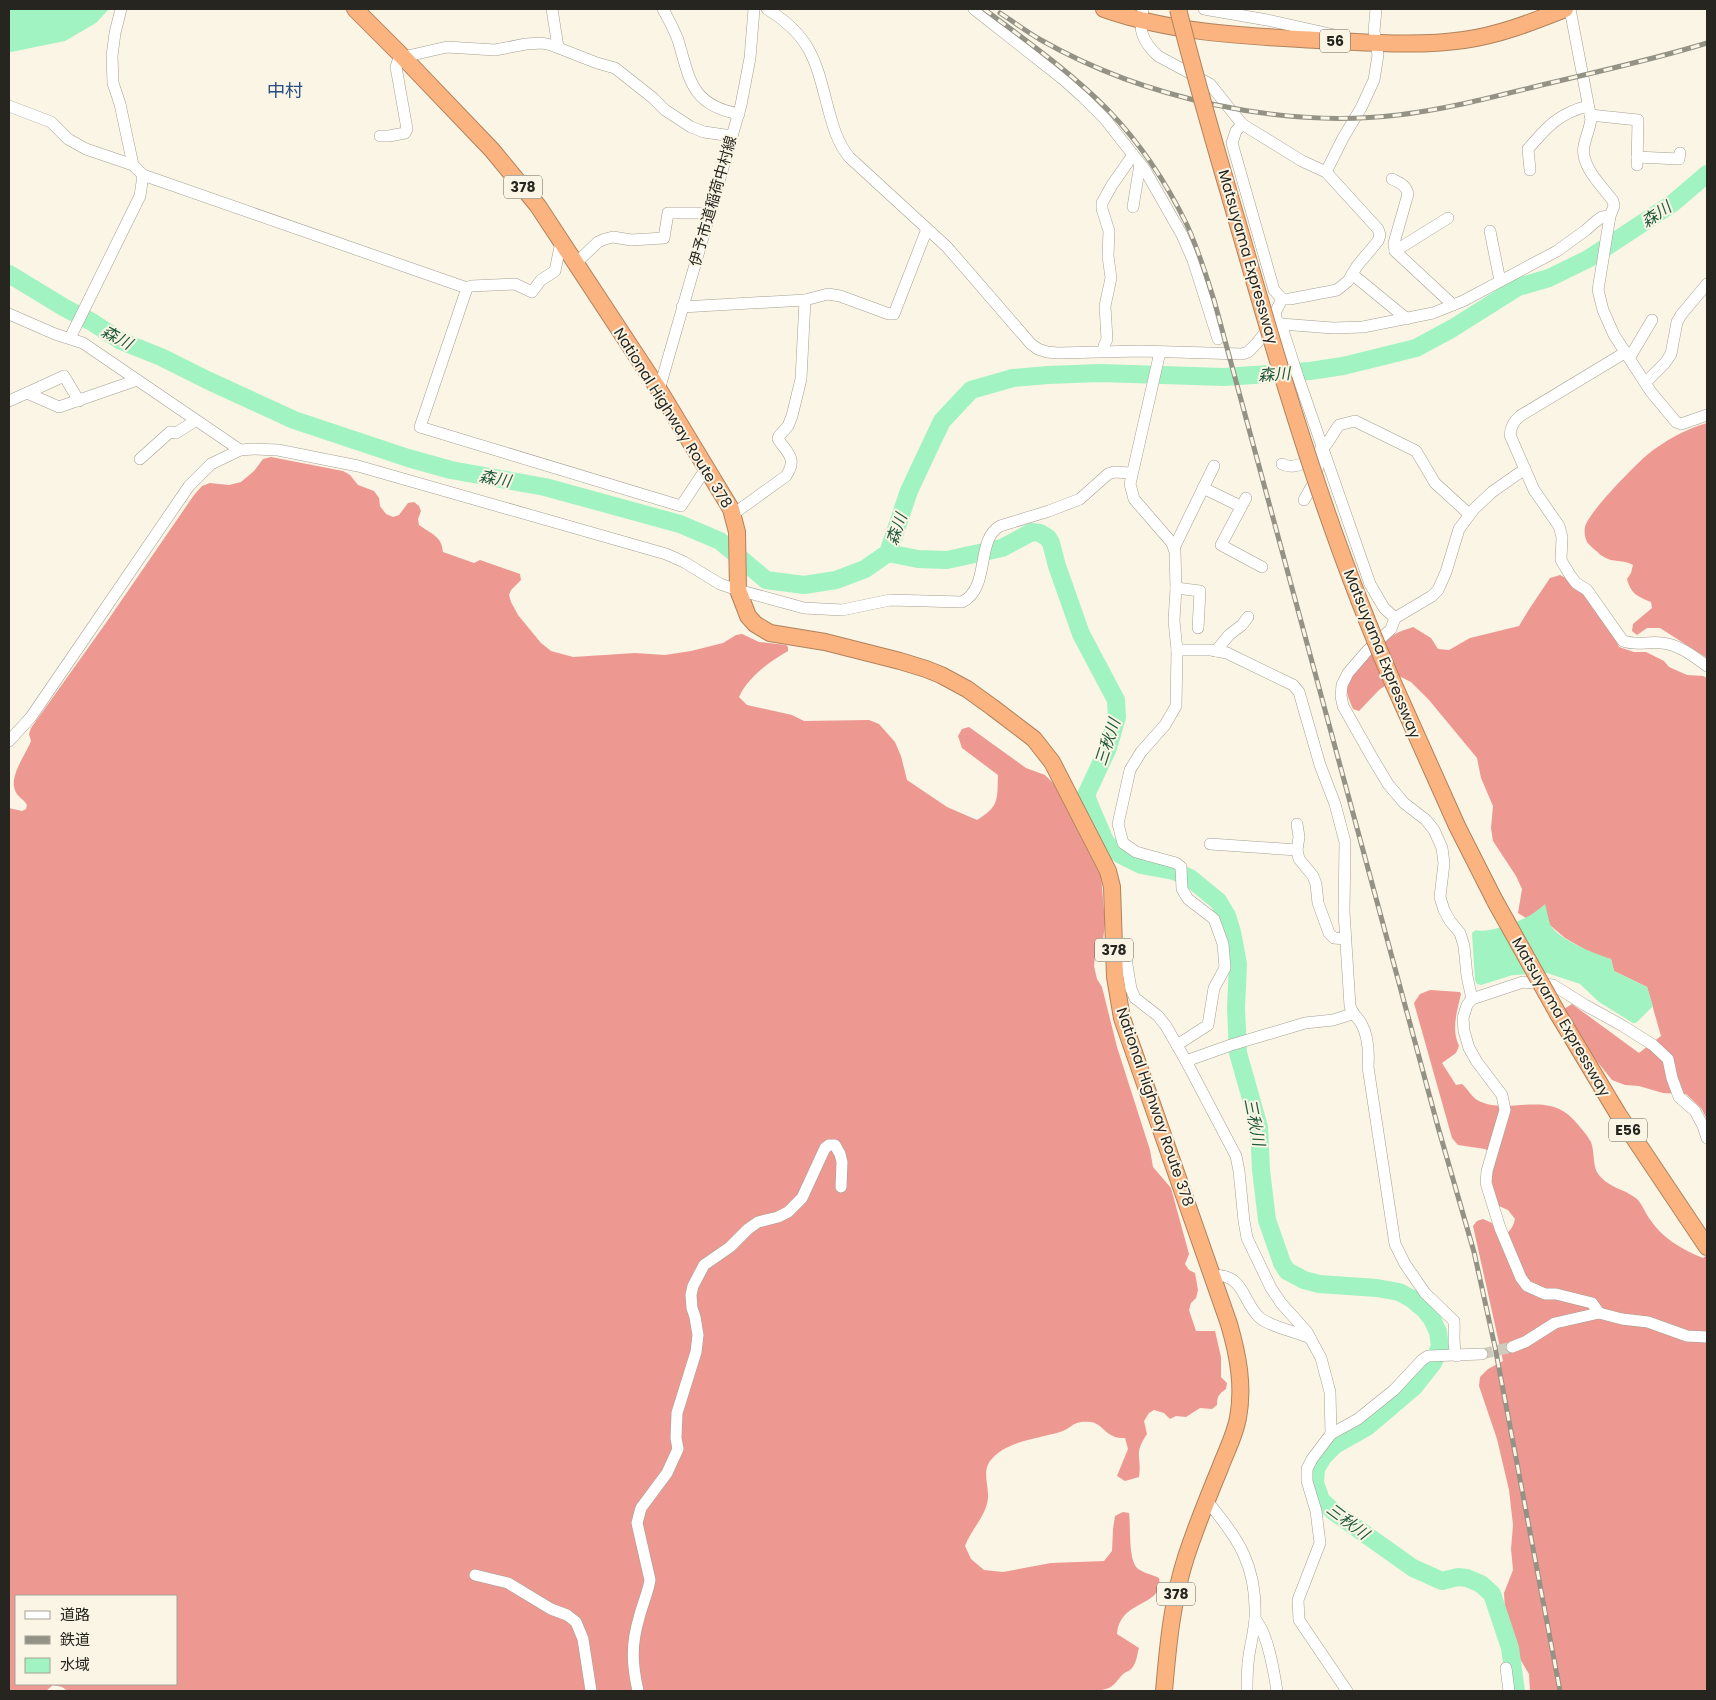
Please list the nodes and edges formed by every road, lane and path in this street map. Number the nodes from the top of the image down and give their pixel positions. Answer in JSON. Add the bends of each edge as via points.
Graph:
{"nodes":[{"id":1,"x":121,"y":9,"type":"edge"},
{"id":2,"x":355,"y":9,"type":"edge"},
{"id":3,"x":552,"y":9,"type":"edge"},
{"id":4,"x":663,"y":9,"type":"edge"},
{"id":5,"x":754,"y":9,"type":"edge"},
{"id":6,"x":767,"y":9,"type":"edge"},
{"id":7,"x":974,"y":9,"type":"edge"},
{"id":8,"x":1104,"y":9,"type":"edge"},
{"id":9,"x":1178,"y":9,"type":"edge"},
{"id":10,"x":1204,"y":9,"type":"edge"},
{"id":11,"x":1376,"y":9,"type":"edge"},
{"id":12,"x":1565,"y":9,"type":"edge"},
{"id":13,"x":1570,"y":9,"type":"edge"},
{"id":14,"x":1142,"y":15,"type":"edge"},
{"id":15,"x":1360,"y":42,"type":"junction"},
{"id":16,"x":1377,"y":44,"type":"junction"},
{"id":17,"x":558,"y":47,"type":"junction"},
{"id":18,"x":403,"y":56,"type":"junction"},
{"id":19,"x":9,"y":106,"type":"edge"},
{"id":20,"x":1589,"y":110,"type":"junction"},
{"id":21,"x":739,"y":114,"type":"junction"},
{"id":22,"x":1242,"y":124,"type":"junction"},
{"id":23,"x":380,"y":136,"type":"dead end"},
{"id":24,"x":732,"y":136,"type":"junction"},
{"id":25,"x":1680,"y":153,"type":"dead end"},
{"id":26,"x":1137,"y":160,"type":"junction"},
{"id":27,"x":133,"y":165,"type":"junction"},
{"id":28,"x":1530,"y":170,"type":"dead end"},
{"id":29,"x":1326,"y":172,"type":"junction"},
{"id":30,"x":143,"y":175,"type":"junction"},
{"id":31,"x":1392,"y":179,"type":"dead end"},
{"id":32,"x":1133,"y":207,"type":"dead end"},
{"id":33,"x":709,"y":213,"type":"junction"},
{"id":34,"x":1448,"y":218,"type":"dead end"},
{"id":35,"x":1610,"y":220,"type":"junction"},
{"id":36,"x":927,"y":229,"type":"junction"},
{"id":37,"x":1490,"y":231,"type":"dead end"},
{"id":38,"x":561,"y":242,"type":"junction"},
{"id":39,"x":1395,"y":251,"type":"junction"},
{"id":40,"x":575,"y":264,"type":"junction"},
{"id":41,"x":1352,"y":274,"type":"junction"},
{"id":42,"x":1500,"y":281,"type":"junction"},
{"id":43,"x":1707,"y":284,"type":"edge"},
{"id":44,"x":467,"y":288,"type":"junction"},
{"id":45,"x":806,"y":300,"type":"junction"},
{"id":46,"x":1282,"y":300,"type":"junction"},
{"id":47,"x":1453,"y":305,"type":"junction"},
{"id":48,"x":682,"y":307,"type":"junction"},
{"id":49,"x":9,"y":314,"type":"edge"},
{"id":50,"x":1407,"y":319,"type":"junction"},
{"id":51,"x":1652,"y":320,"type":"dead end"},
{"id":52,"x":1278,"y":322,"type":"junction"},
{"id":53,"x":70,"y":338,"type":"junction"},
{"id":54,"x":1218,"y":339,"type":"dead end"},
{"id":55,"x":1104,"y":352,"type":"junction"},
{"id":56,"x":1628,"y":355,"type":"junction"},
{"id":57,"x":1159,"y":356,"type":"junction"},
{"id":58,"x":137,"y":380,"type":"junction"},
{"id":59,"x":1646,"y":382,"type":"junction"},
{"id":60,"x":659,"y":390,"type":"junction"},
{"id":61,"x":27,"y":393,"type":"junction"},
{"id":62,"x":11,"y":396,"type":"edge"},
{"id":63,"x":79,"y":401,"type":"junction"},
{"id":64,"x":1707,"y":415,"type":"edge"},
{"id":65,"x":195,"y":421,"type":"junction"},
{"id":66,"x":1323,"y":449,"type":"junction"},
{"id":67,"x":240,"y":450,"type":"junction"},
{"id":68,"x":140,"y":459,"type":"dead end"},
{"id":69,"x":1282,"y":464,"type":"dead end"},
{"id":70,"x":1214,"y":466,"type":"dead end"},
{"id":71,"x":707,"y":467,"type":"junction"},
{"id":72,"x":1525,"y":469,"type":"junction"},
{"id":73,"x":1131,"y":473,"type":"junction"},
{"id":74,"x":1203,"y":488,"type":"junction"},
{"id":75,"x":1304,"y":500,"type":"dead end"},
{"id":76,"x":1469,"y":514,"type":"junction"},
{"id":77,"x":732,"y":515,"type":"junction"},
{"id":78,"x":1174,"y":548,"type":"junction"},
{"id":79,"x":1262,"y":567,"type":"dead end"},
{"id":80,"x":738,"y":583,"type":"junction"},
{"id":81,"x":1176,"y":588,"type":"junction"},
{"id":82,"x":1248,"y":617,"type":"dead end"},
{"id":83,"x":1395,"y":618,"type":"junction"},
{"id":84,"x":1198,"y":628,"type":"dead end"},
{"id":85,"x":1177,"y":650,"type":"junction"},
{"id":86,"x":1216,"y":651,"type":"junction"},
{"id":87,"x":1707,"y":666,"type":"edge"},
{"id":88,"x":9,"y":741,"type":"edge"},
{"id":89,"x":1297,"y":824,"type":"dead end"},
{"id":90,"x":1210,"y":844,"type":"dead end"},
{"id":91,"x":1297,"y":850,"type":"junction"},
{"id":92,"x":1345,"y":939,"type":"junction"},
{"id":93,"x":1114,"y":955,"type":"junction"},
{"id":94,"x":1472,"y":999,"type":"junction"},
{"id":95,"x":1352,"y":1014,"type":"junction"},
{"id":96,"x":1177,"y":1045,"type":"junction"},
{"id":97,"x":1186,"y":1062,"type":"junction"},
{"id":98,"x":1707,"y":1138,"type":"edge"},
{"id":99,"x":841,"y":1187,"type":"dead end"},
{"id":100,"x":1706,"y":1245,"type":"edge"},
{"id":101,"x":1213,"y":1275,"type":"junction"},
{"id":102,"x":1599,"y":1313,"type":"junction"},
{"id":103,"x":1707,"y":1337,"type":"edge"},
{"id":104,"x":1311,"y":1339,"type":"junction"},
{"id":105,"x":1512,"y":1347,"type":"tunnel mouth"},
{"id":106,"x":1482,"y":1354,"type":"tunnel mouth"},
{"id":107,"x":1456,"y":1356,"type":"junction"},
{"id":108,"x":1331,"y":1434,"type":"junction"},
{"id":109,"x":1207,"y":1500,"type":"junction"},
{"id":110,"x":475,"y":1575,"type":"dead end"},
{"id":111,"x":1254,"y":1619,"type":"junction"},
{"id":112,"x":1506,"y":1668,"type":"dead end"},
{"id":113,"x":591,"y":1691,"type":"edge"},
{"id":114,"x":638,"y":1691,"type":"edge"},
{"id":115,"x":1164,"y":1691,"type":"edge"},
{"id":116,"x":1247,"y":1691,"type":"edge"},
{"id":117,"x":1277,"y":1691,"type":"edge"},
{"id":118,"x":1346,"y":1691,"type":"edge"},
{"id":119,"x":1509,"y":1691,"type":"edge"}],
"edges":[{"from":1,"to":27,"type":"street","via":[[112,56],[113,83]]},
{"from":2,"to":18,"type":"highway","name":"National Highway Route 378","number":"378"},
{"from":3,"to":17,"type":"street"},
{"from":4,"to":21,"type":"street","via":[[677,38],[693,87],[715,108]]},
{"from":5,"to":21,"type":"street","name":"伊予市道稲荷中村線"},
{"from":6,"to":36,"type":"street","via":[[790,26],[808,46],[841,148]]},
{"from":7,"to":26,"type":"street","via":[[1064,80],[1105,119]]},
{"from":8,"to":14,"type":"highway","number":"56"},
{"from":9,"to":100,"type":"highway","name":"Matsuyama Expressway","number":"E56","bridge":true,"via":[[1302,440],[1368,626],[1456,826],[1495,901],[1618,1114]]},
{"from":10,"to":15,"type":"street"},
{"from":11,"to":16,"type":"street","via":[[1374,31]]},
{"from":12,"to":16,"type":"highway","number":"56","via":[[1486,36],[1426,43]]},
{"from":13,"to":20,"type":"street"},
{"from":14,"to":15,"type":"highway","number":"56","via":[[1216,33]]},
{"from":14,"to":22,"type":"street","via":[[1141,31],[1152,50],[1210,84]]},
{"from":15,"to":16,"type":"highway","number":"56"},
{"from":16,"to":29,"type":"street","via":[[1374,80]]},
{"from":17,"to":18,"type":"street","via":[[542,43],[495,50],[446,47]]},
{"from":17,"to":24,"type":"street","via":[[615,68],[665,110],[691,127]]},
{"from":18,"to":23,"type":"street","via":[[396,67],[407,129],[405,133]]},
{"from":18,"to":38,"type":"highway","name":"National Highway Route 378","number":"378","via":[[492,150],[538,206]]},
{"from":19,"to":27,"type":"street","via":[[51,122],[68,139],[86,149]]},
{"from":20,"to":25,"type":"street","via":[[1638,120],[1637,161],[1679,159]]},
{"from":20,"to":28,"type":"street","via":[[1565,114],[1540,136],[1528,149]]},
{"from":20,"to":35,"type":"street","via":[[1584,158],[1612,201],[1614,206]]},
{"from":21,"to":24,"type":"street","name":"伊予市道稲荷中村線"},
{"from":22,"to":29,"type":"street"},
{"from":22,"to":46,"type":"street","via":[[1232,142],[1274,290]]},
{"from":24,"to":33,"type":"street","name":"伊予市道稲荷中村線"},
{"from":26,"to":32,"type":"street"},
{"from":26,"to":54,"type":"street","via":[[1182,235]]},
{"from":26,"to":55,"type":"street","via":[[1112,185],[1102,203],[1109,231],[1111,278],[1106,306],[1108,339]]},
{"from":27,"to":30,"type":"street"},
{"from":29,"to":41,"type":"street","via":[[1380,235]]},
{"from":30,"to":44,"type":"street"},
{"from":30,"to":53,"type":"street","via":[[140,196]]},
{"from":31,"to":39,"type":"street","via":[[1405,187],[1408,194],[1394,243]]},
{"from":33,"to":40,"type":"street","via":[[668,213],[664,238],[605,239]]},
{"from":33,"to":48,"type":"street","name":"伊予市道稲荷中村線"},
{"from":34,"to":39,"type":"street"},
{"from":35,"to":42,"type":"street","via":[[1602,217],[1557,251]]},
{"from":35,"to":56,"type":"street","via":[[1599,299],[1614,335]]},
{"from":36,"to":45,"type":"street","via":[[894,314],[833,294]]},
{"from":36,"to":55,"type":"street","via":[[1038,349],[1058,353]]},
{"from":37,"to":42,"type":"street"},
{"from":38,"to":40,"type":"highway","name":"National Highway Route 378","number":"378"},
{"from":38,"to":44,"type":"street","via":[[555,271],[541,280],[532,292],[515,284]]},
{"from":39,"to":47,"type":"street"},
{"from":40,"to":60,"type":"highway","name":"National Highway Route 378","number":"378"},
{"from":41,"to":46,"type":"street","via":[[1348,282],[1337,290]]},
{"from":41,"to":50,"type":"street"},
{"from":42,"to":47,"type":"street"},
{"from":43,"to":59,"type":"street","via":[[1677,322],[1671,354]]},
{"from":44,"to":71,"type":"street","via":[[420,427],[682,506]]},
{"from":45,"to":48,"type":"street"},
{"from":45,"to":77,"type":"street","via":[[801,379],[788,426],[778,436],[791,457],[791,468],[786,476]]},
{"from":46,"to":52,"type":"street","via":[[1276,311]]},
{"from":47,"to":50,"type":"street"},
{"from":48,"to":60,"type":"street","name":"伊予市道稲荷中村線"},
{"from":49,"to":53,"type":"street"},
{"from":50,"to":52,"type":"street","via":[[1363,328]]},
{"from":51,"to":56,"type":"street"},
{"from":52,"to":57,"type":"street","via":[[1242,354]]},
{"from":52,"to":66,"type":"street"},
{"from":53,"to":58,"type":"street","via":[[83,343]]},
{"from":55,"to":57,"type":"street"},
{"from":56,"to":59,"type":"street"},
{"from":56,"to":72,"type":"street","via":[[1515,420],[1510,436]]},
{"from":57,"to":73,"type":"street"},
{"from":58,"to":63,"type":"street"},
{"from":58,"to":65,"type":"street"},
{"from":59,"to":64,"type":"street","via":[[1676,422],[1681,424]]},
{"from":60,"to":71,"type":"highway","name":"National Highway Route 378","number":"378"},
{"from":61,"to":62,"type":"street"},
{"from":61,"to":63,"type":"street","via":[[59,407]]},
{"from":61,"to":63,"type":"street","via":[[64,376]]},
{"from":65,"to":67,"type":"street"},
{"from":65,"to":68,"type":"street","via":[[176,433],[170,432]]},
{"from":66,"to":69,"type":"street","via":[[1301,465]]},
{"from":66,"to":75,"type":"street","via":[[1314,484]]},
{"from":66,"to":76,"type":"street","via":[[1339,426],[1349,421],[1362,423],[1416,451],[1435,484]]},
{"from":66,"to":83,"type":"street","via":[[1370,584],[1384,608]]},
{"from":67,"to":80,"type":"street","via":[[278,450],[358,466],[666,554],[720,584]]},
{"from":67,"to":88,"type":"street","via":[[211,464],[189,486],[30,716]]},
{"from":70,"to":74,"type":"street"},
{"from":71,"to":77,"type":"highway","name":"National Highway Route 378","number":"378"},
{"from":72,"to":76,"type":"street","via":[[1492,492]]},
{"from":72,"to":87,"type":"street","via":[[1534,490],[1559,526],[1561,560],[1624,641],[1633,645],[1661,643],[1678,646]]},
{"from":73,"to":78,"type":"street","via":[[1134,499]]},
{"from":73,"to":80,"type":"street","via":[[1108,474],[1080,500],[995,529],[987,545],[974,593],[962,602],[890,600],[842,610],[804,608]]},
{"from":74,"to":78,"type":"street"},
{"from":74,"to":79,"type":"street","via":[[1243,502],[1222,545]]},
{"from":76,"to":83,"type":"street","via":[[1459,529],[1438,590]]},
{"from":77,"to":80,"type":"highway","name":"National Highway Route 378","number":"378","via":[[737,532]]},
{"from":78,"to":81,"type":"street"},
{"from":80,"to":93,"type":"highway","name":"National Highway Route 378","number":"378","via":[[748,616],[770,633],[814,639],[941,675],[992,707],[1034,739],[1052,762],[1108,871],[1113,896]]},
{"from":81,"to":84,"type":"street","via":[[1200,591]]},
{"from":81,"to":85,"type":"street","via":[[1174,621]]},
{"from":82,"to":86,"type":"street"},
{"from":83,"to":94,"type":"street","via":[[1391,629],[1348,673],[1340,696],[1388,784],[1404,803],[1426,820],[1442,848],[1444,863],[1440,898],[1450,921],[1460,933]]},
{"from":85,"to":86,"type":"street"},
{"from":85,"to":96,"type":"street","via":[[1176,706],[1130,770],[1118,824],[1123,843],[1136,852],[1176,863],[1181,868],[1182,890],[1214,920],[1223,944],[1225,968],[1214,988],[1208,1025]]},
{"from":86,"to":92,"type":"street","via":[[1227,653],[1294,685],[1299,692],[1345,842]]},
{"from":89,"to":91,"type":"street"},
{"from":90,"to":91,"type":"street"},
{"from":91,"to":92,"type":"street","via":[[1299,859],[1313,876],[1329,933],[1334,938]]},
{"from":92,"to":95,"type":"street"},
{"from":93,"to":96,"type":"street","via":[[1126,959],[1130,989],[1135,998],[1158,1016]]},
{"from":93,"to":101,"type":"highway","name":"National Highway Route 378","number":"378","via":[[1122,1018]]},
{"from":94,"to":98,"type":"street","via":[[1523,982],[1553,985],[1623,1026],[1654,1045],[1668,1059],[1679,1097],[1695,1111]]},
{"from":94,"to":102,"type":"street","via":[[1463,1018],[1464,1031],[1477,1062],[1502,1095],[1504,1110],[1486,1183],[1500,1228],[1526,1286],[1545,1294],[1592,1303]]},
{"from":95,"to":97,"type":"street","via":[[1245,1040]]},
{"from":95,"to":107,"type":"street","via":[[1361,1023],[1368,1053],[1396,1244],[1425,1293],[1454,1321],[1453,1348]]},
{"from":96,"to":97,"type":"street"},
{"from":97,"to":104,"type":"street","via":[[1236,1156],[1244,1221],[1259,1265],[1281,1303]]},
{"from":99,"to":114,"type":"street","via":[[840,1154],[834,1145],[829,1145],[824,1148],[802,1198],[788,1212],[758,1222],[748,1229],[704,1266],[693,1286],[692,1308],[698,1335],[677,1413],[678,1449],[668,1473],[641,1508],[637,1523],[650,1580],[638,1618],[632,1660]]},
{"from":101,"to":104,"type":"street","via":[[1224,1275],[1236,1282],[1260,1319]]},
{"from":101,"to":109,"type":"highway","name":"National Highway Route 378","number":"378","via":[[1236,1349],[1240,1394],[1238,1418]]},
{"from":102,"to":103,"type":"street","via":[[1648,1322],[1687,1336]]},
{"from":102,"to":105,"type":"street","via":[[1556,1323]]},
{"from":104,"to":108,"type":"street","via":[[1321,1358],[1330,1392]]},
{"from":106,"to":107,"type":"street"},
{"from":107,"to":108,"type":"street","via":[[1428,1356],[1394,1390],[1358,1419]]},
{"from":108,"to":118,"type":"street","via":[[1307,1469],[1320,1543],[1298,1600],[1298,1611],[1305,1630]]},
{"from":109,"to":111,"type":"street","via":[[1231,1530],[1247,1562],[1252,1578]]},
{"from":109,"to":115,"type":"highway","name":"National Highway Route 378","number":"378","via":[[1186,1556],[1172,1610]]},
{"from":110,"to":113,"type":"street","via":[[508,1583],[576,1622],[583,1639]]},
{"from":111,"to":116,"type":"street"},
{"from":111,"to":117,"type":"street","via":[[1260,1625],[1273,1665]]},
{"from":112,"to":119,"type":"street"}]}
